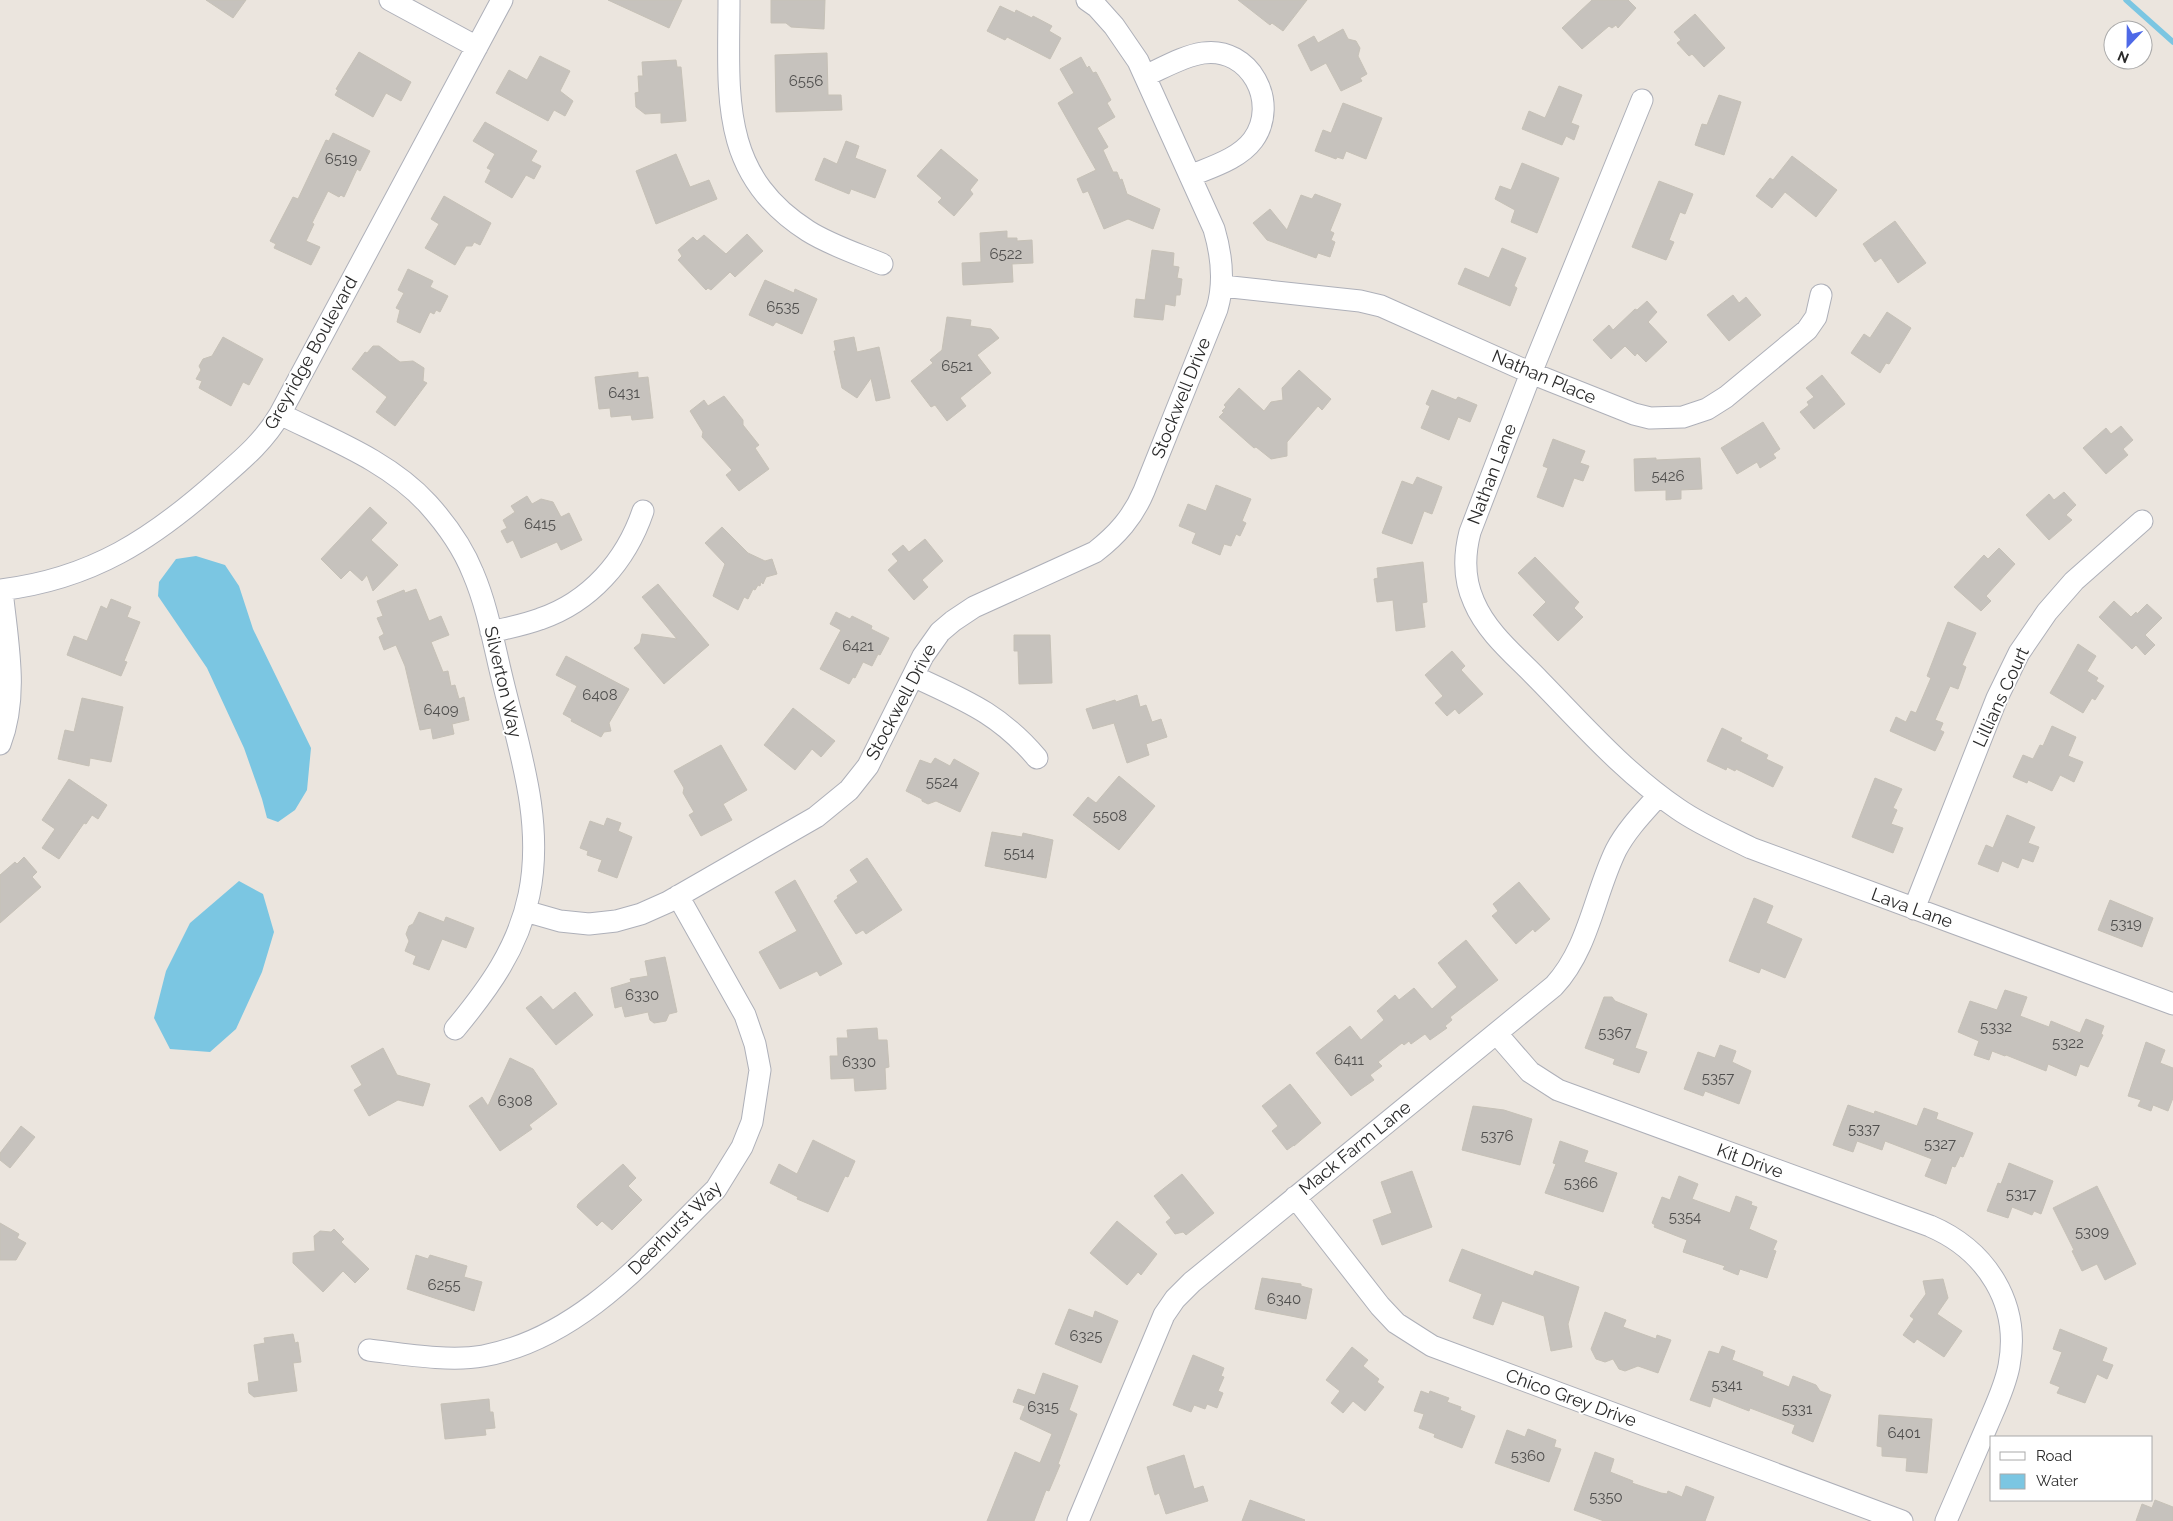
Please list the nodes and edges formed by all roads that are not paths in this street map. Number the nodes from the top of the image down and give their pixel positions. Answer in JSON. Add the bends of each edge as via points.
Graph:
{"nodes":[{"id":1,"x":390,"y":0,"type":"edge"},
{"id":2,"x":502,"y":0,"type":"edge"},
{"id":3,"x":730,"y":0,"type":"edge"},
{"id":4,"x":1087,"y":0,"type":"edge"},
{"id":5,"x":476,"y":47,"type":"junction"},
{"id":6,"x":1145,"y":76,"type":"junction"},
{"id":7,"x":1642,"y":100,"type":"dead end"},
{"id":8,"x":1190,"y":176,"type":"junction"},
{"id":9,"x":882,"y":264,"type":"dead end"},
{"id":10,"x":1222,"y":286,"type":"junction"},
{"id":11,"x":1821,"y":295,"type":"dead end"},
{"id":12,"x":1531,"y":373,"type":"junction"},
{"id":13,"x":280,"y":414,"type":"junction"},
{"id":14,"x":643,"y":512,"type":"dead end"},
{"id":15,"x":2142,"y":521,"type":"dead end"},
{"id":16,"x":1,"y":590,"type":"edge"},
{"id":17,"x":491,"y":632,"type":"junction"},
{"id":18,"x":913,"y":676,"type":"junction"},
{"id":19,"x":0,"y":744,"type":"edge"},
{"id":20,"x":1037,"y":758,"type":"dead end"},
{"id":21,"x":1659,"y":795,"type":"junction"},
{"id":22,"x":678,"y":896,"type":"junction"},
{"id":23,"x":1914,"y":909,"type":"junction"},
{"id":24,"x":525,"y":911,"type":"junction"},
{"id":25,"x":2173,"y":1004,"type":"edge"},
{"id":26,"x":455,"y":1029,"type":"dead end"},
{"id":27,"x":1497,"y":1034,"type":"junction"},
{"id":28,"x":1295,"y":1197,"type":"junction"},
{"id":29,"x":369,"y":1350,"type":"dead end"},
{"id":30,"x":1078,"y":1521,"type":"edge"},
{"id":31,"x":1902,"y":1521,"type":"edge"},
{"id":32,"x":1946,"y":1521,"type":"edge"}],
"edges":[{"from":1,"to":5,"type":"street"},
{"from":2,"to":5,"type":"street","name":"Greyridge Boulevard"},
{"from":3,"to":9,"type":"street","via":[[731,116],[739,149],[755,179],[770,200],[809,232]]},
{"from":4,"to":6,"type":"street","via":[[1122,36]]},
{"from":5,"to":13,"type":"street","name":"Greyridge Boulevard"},
{"from":6,"to":8,"type":"street"},
{"from":6,"to":8,"type":"street","via":[[1195,55],[1212,54],[1229,56],[1244,65],[1259,85],[1264,110],[1252,142],[1239,153]]},
{"from":7,"to":12,"type":"street","name":"Nathan Lane"},
{"from":8,"to":10,"type":"street","name":"Stockwell Drive","via":[[1220,247]]},
{"from":10,"to":12,"type":"street","name":"Nathan Place","via":[[1381,306]]},
{"from":10,"to":18,"type":"street","name":"Stockwell Drive","via":[[1217,309],[1144,492],[1127,522],[1095,552],[974,607],[953,622],[933,641]]},
{"from":11,"to":12,"type":"street","name":"Nathan Place","via":[[1816,317],[1803,335],[1720,401],[1683,417],[1650,418],[1634,414]]},
{"from":12,"to":21,"type":"street","name":"Nathan Lane","via":[[1470,532],[1466,568],[1472,597],[1480,615],[1499,639],[1625,768]]},
{"from":13,"to":16,"type":"street","name":"Greyridge Boulevard","via":[[255,447],[186,509],[146,538],[85,570]]},
{"from":13,"to":17,"type":"street","name":"Silverton Way","via":[[365,456],[400,478],[426,502],[456,541],[473,572]]},
{"from":14,"to":17,"type":"street","via":[[614,567],[592,589],[568,607],[552,614]]},
{"from":15,"to":23,"type":"street","name":"Lillians Court","via":[[2063,592],[2019,653],[1997,698]]},
{"from":16,"to":19,"type":"street","via":[[11,687],[7,721]]},
{"from":17,"to":24,"type":"street","name":"Silverton Way","via":[[531,802],[534,855]]},
{"from":18,"to":20,"type":"street","via":[[994,716],[1014,732]]},
{"from":18,"to":22,"type":"street","name":"Stockwell Drive","via":[[868,766],[843,795],[816,817]]},
{"from":21,"to":23,"type":"street","name":"Lava Lane","via":[[1699,822],[1751,848]]},
{"from":21,"to":27,"type":"street","name":"Mack Farm Lane","via":[[1617,848],[1582,942],[1564,976]]},
{"from":22,"to":24,"type":"street","name":"Stockwell Drive","via":[[641,914],[596,923],[560,921]]},
{"from":22,"to":29,"type":"street","name":"Deerhurst Way","via":[[740,1003],[755,1044],[760,1070],[752,1122],[729,1171],[716,1188],[621,1282],[593,1305],[539,1339],[481,1356],[420,1356]]},
{"from":23,"to":25,"type":"street","name":"Lava Lane"},
{"from":24,"to":26,"type":"street","name":"Silverton Way","via":[[500,970]]},
{"from":27,"to":28,"type":"street","name":"Mack Farm Lane"},
{"from":27,"to":32,"type":"street","name":"Kit Drive","via":[[1530,1072],[1558,1090],[1948,1234],[1979,1258],[2005,1301],[2011,1355],[2007,1374]]},
{"from":28,"to":30,"type":"street","name":"Mack Farm Lane","via":[[1175,1299],[1153,1340]]},
{"from":28,"to":31,"type":"street","name":"Chico Grey Drive","via":[[1380,1306],[1413,1336],[1432,1346]]}]}
